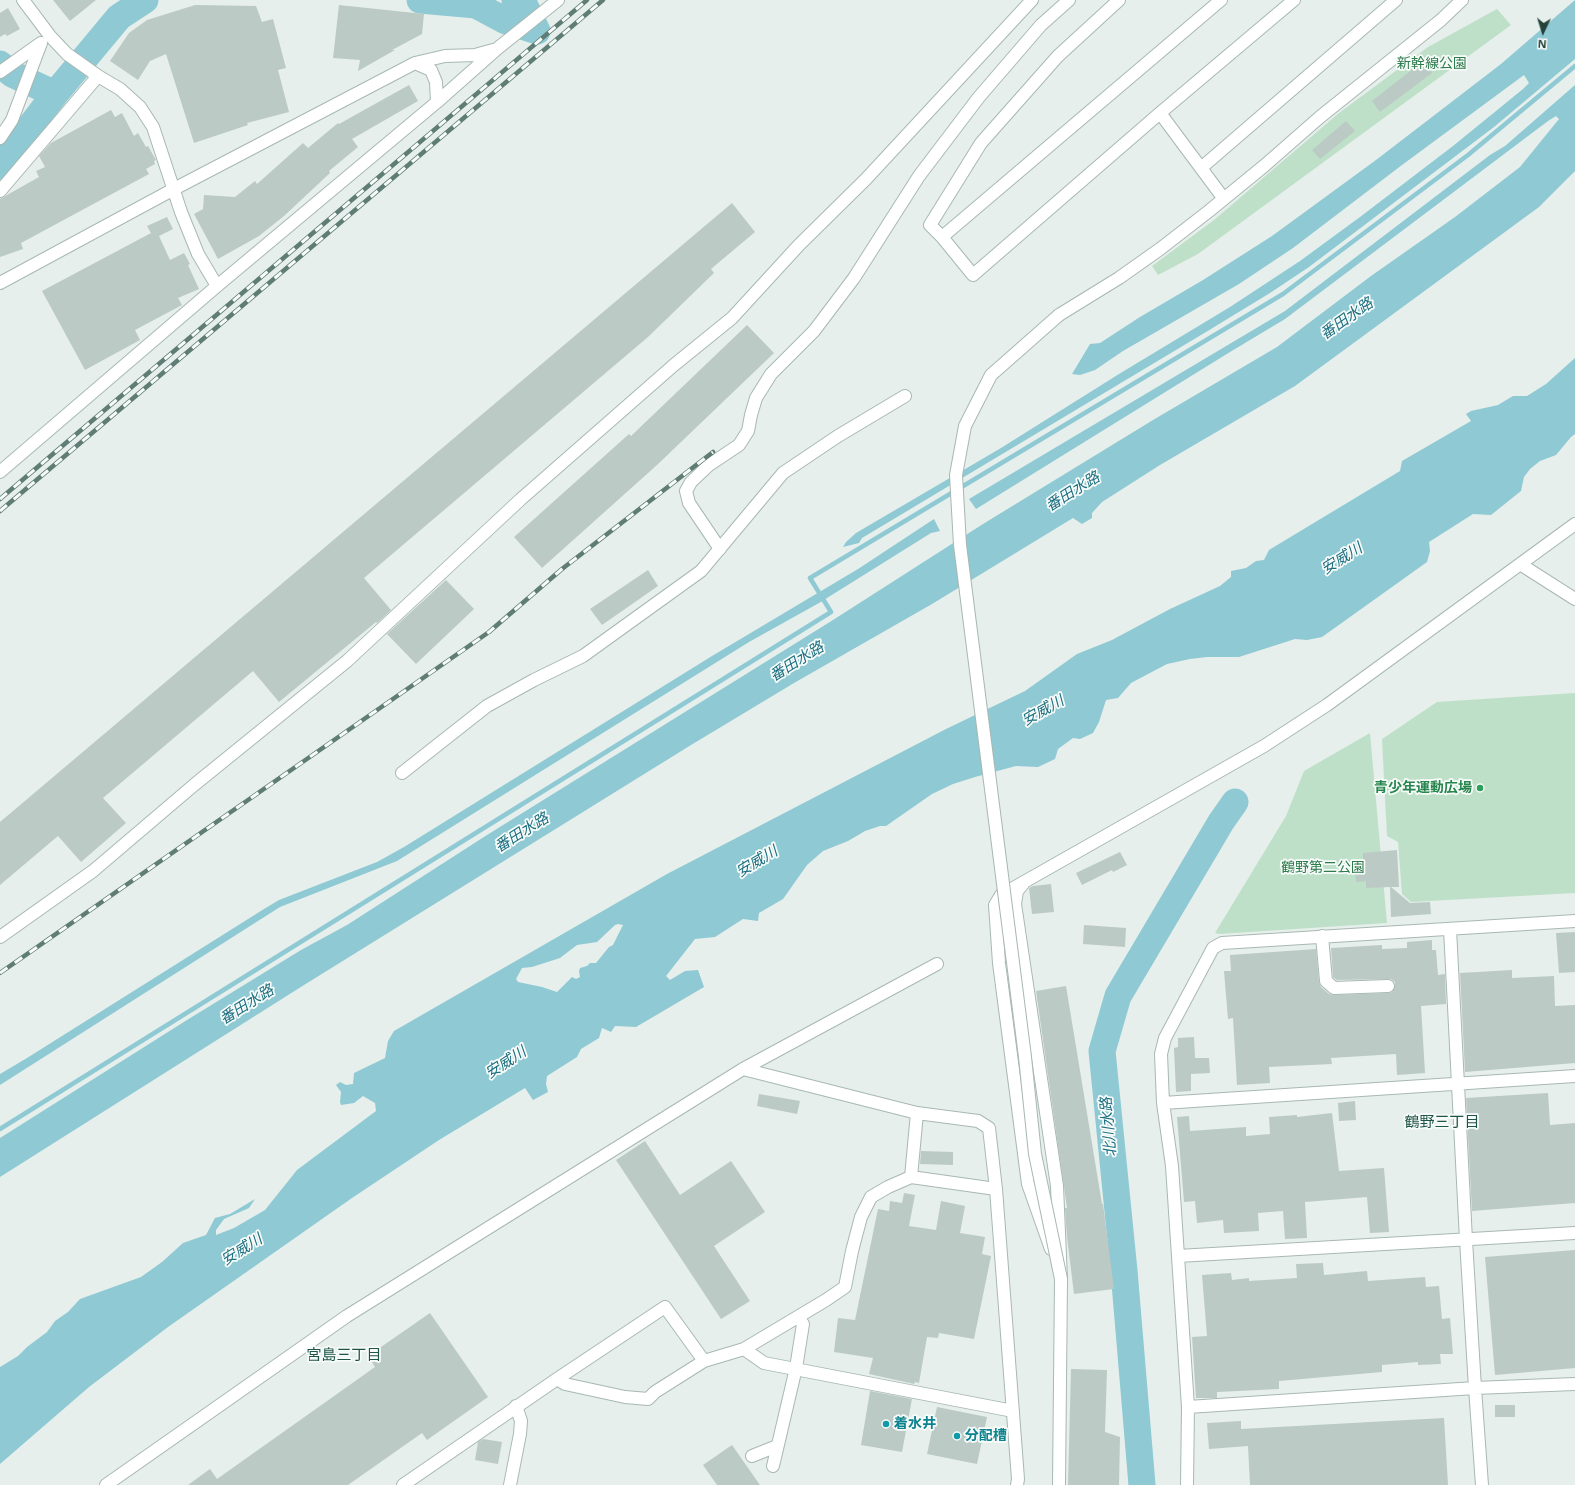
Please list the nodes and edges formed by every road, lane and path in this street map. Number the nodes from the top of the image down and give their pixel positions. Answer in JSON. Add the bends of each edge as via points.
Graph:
{"nodes":[{"id":1,"x":23,"y":0,"type":"edge"},
{"id":2,"x":558,"y":0,"type":"edge"},
{"id":3,"x":1032,"y":0,"type":"edge"},
{"id":4,"x":1069,"y":0,"type":"edge"},
{"id":5,"x":1119,"y":0,"type":"edge"},
{"id":6,"x":1221,"y":0,"type":"edge"},
{"id":7,"x":1294,"y":0,"type":"edge"},
{"id":8,"x":1396,"y":0,"type":"edge"},
{"id":9,"x":1462,"y":0,"type":"edge"},
{"id":10,"x":45,"y":40,"type":"junction"},
{"id":11,"x":502,"y":45,"type":"junction"},
{"id":12,"x":415,"y":63,"type":"junction"},
{"id":13,"x":0,"y":72,"type":"edge"},
{"id":14,"x":94,"y":73,"type":"junction"},
{"id":15,"x":437,"y":102,"type":"junction"},
{"id":16,"x":1160,"y":113,"type":"junction"},
{"id":17,"x":0,"y":138,"type":"edge"},
{"id":18,"x":1201,"y":168,"type":"junction"},
{"id":19,"x":174,"y":189,"type":"junction"},
{"id":20,"x":0,"y":191,"type":"edge"},
{"id":21,"x":1224,"y":199,"type":"junction"},
{"id":22,"x":942,"y":237,"type":"junction"},
{"id":23,"x":0,"y":283,"type":"edge"},
{"id":24,"x":217,"y":286,"type":"junction"},
{"id":25,"x":905,"y":396,"type":"dead end"},
{"id":26,"x":0,"y":472,"type":"edge"},
{"id":27,"x":1575,"y":524,"type":"edge"},
{"id":28,"x":720,"y":548,"type":"junction"},
{"id":29,"x":1520,"y":564,"type":"junction"},
{"id":30,"x":1575,"y":599,"type":"edge"},
{"id":31,"x":402,"y":772,"type":"dead end"},
{"id":32,"x":1026,"y":882,"type":"junction"},
{"id":33,"x":1575,"y":921,"type":"edge"},
{"id":34,"x":1450,"y":928,"type":"junction"},
{"id":35,"x":1322,"y":936,"type":"junction"},
{"id":36,"x":0,"y":937,"type":"edge"},
{"id":37,"x":936,"y":964,"type":"dead end"},
{"id":38,"x":1388,"y":986,"type":"dead end"},
{"id":39,"x":743,"y":1069,"type":"junction"},
{"id":40,"x":1575,"y":1076,"type":"edge"},
{"id":41,"x":1458,"y":1084,"type":"junction"},
{"id":42,"x":1164,"y":1103,"type":"junction"},
{"id":43,"x":917,"y":1113,"type":"junction"},
{"id":44,"x":911,"y":1177,"type":"junction"},
{"id":45,"x":996,"y":1189,"type":"junction"},
{"id":46,"x":1575,"y":1233,"type":"edge"},
{"id":47,"x":1466,"y":1240,"type":"junction"},
{"id":48,"x":1178,"y":1256,"type":"junction"},
{"id":49,"x":1061,"y":1279,"type":"junction"},
{"id":50,"x":798,"y":1317,"type":"junction"},
{"id":51,"x":744,"y":1349,"type":"junction"},
{"id":52,"x":704,"y":1361,"type":"junction"},
{"id":53,"x":796,"y":1368,"type":"junction"},
{"id":54,"x":557,"y":1379,"type":"junction"},
{"id":55,"x":1575,"y":1384,"type":"edge"},
{"id":56,"x":1475,"y":1388,"type":"junction"},
{"id":57,"x":516,"y":1406,"type":"junction"},
{"id":58,"x":1188,"y":1407,"type":"junction"},
{"id":59,"x":1013,"y":1411,"type":"junction"},
{"id":60,"x":777,"y":1446,"type":"junction"},
{"id":61,"x":752,"y":1456,"type":"dead end"},
{"id":62,"x":773,"y":1466,"type":"dead end"},
{"id":63,"x":106,"y":1485,"type":"edge"},
{"id":64,"x":403,"y":1485,"type":"edge"},
{"id":65,"x":510,"y":1485,"type":"edge"},
{"id":66,"x":1017,"y":1485,"type":"edge"},
{"id":67,"x":1059,"y":1485,"type":"edge"},
{"id":68,"x":1187,"y":1485,"type":"edge"},
{"id":69,"x":1482,"y":1485,"type":"edge"}],
"edges":[{"from":1,"to":10,"type":"street"},
{"from":2,"to":11,"type":"street"},
{"from":3,"to":36,"type":"street","via":[[866,179],[799,245],[732,318],[674,365],[521,499],[347,661],[93,871]]},
{"from":4,"to":28,"type":"street","via":[[1041,25],[979,97],[919,176],[854,278],[814,331],[771,374],[756,398],[748,431],[739,444],[709,465],[691,482],[686,491],[689,503]]},
{"from":5,"to":22,"type":"street","via":[[1058,56],[981,143],[930,225]]},
{"from":6,"to":22,"type":"street"},
{"from":7,"to":16,"type":"street"},
{"from":8,"to":18,"type":"street"},
{"from":9,"to":21,"type":"street"},
{"from":10,"to":13,"type":"street"},
{"from":10,"to":14,"type":"street"},
{"from":10,"to":17,"type":"street","via":[[29,73],[12,120]]},
{"from":11,"to":12,"type":"street","via":[[475,55],[445,56]]},
{"from":11,"to":15,"type":"street"},
{"from":12,"to":15,"type":"street","via":[[431,70],[436,82]]},
{"from":12,"to":19,"type":"street"},
{"from":14,"to":19,"type":"street","via":[[120,89],[140,107],[153,127]]},
{"from":14,"to":20,"type":"street"},
{"from":15,"to":24,"type":"street"},
{"from":16,"to":18,"type":"street"},
{"from":16,"to":22,"type":"street","via":[[973,275]]},
{"from":18,"to":21,"type":"street"},
{"from":19,"to":23,"type":"street"},
{"from":19,"to":24,"type":"street","via":[[198,254]]},
{"from":21,"to":49,"type":"street","bridge":true,"via":[[1119,278],[1059,315],[991,375],[965,426],[956,476],[960,545],[1035,1154]]},
{"from":24,"to":26,"type":"street"},
{"from":25,"to":28,"type":"street","via":[[783,473]]},
{"from":27,"to":29,"type":"street"},
{"from":28,"to":31,"type":"street","via":[[701,570],[583,656],[487,706]]},
{"from":29,"to":30,"type":"street"},
{"from":29,"to":32,"type":"street","via":[[1327,705],[1264,746]]},
{"from":32,"to":49,"type":"street","via":[[1017,891],[1015,904],[1057,1186]]},
{"from":32,"to":49,"type":"street","via":[[1001,895],[995,905],[995,924],[1028,1184]]},
{"from":33,"to":34,"type":"street"},
{"from":34,"to":35,"type":"street"},
{"from":34,"to":41,"type":"street"},
{"from":35,"to":38,"type":"street","via":[[1326,981],[1334,988]]},
{"from":35,"to":42,"type":"street","via":[[1222,943],[1213,948],[1166,1038],[1161,1054]]},
{"from":37,"to":39,"type":"street"},
{"from":39,"to":43,"type":"street"},
{"from":39,"to":63,"type":"street","via":[[347,1316]]},
{"from":40,"to":41,"type":"street"},
{"from":41,"to":42,"type":"street"},
{"from":41,"to":47,"type":"street"},
{"from":42,"to":48,"type":"street","via":[[1172,1166]]},
{"from":43,"to":44,"type":"street"},
{"from":43,"to":45,"type":"street","via":[[978,1121],[989,1128]]},
{"from":44,"to":45,"type":"street"},
{"from":44,"to":50,"type":"street","via":[[871,1197],[861,1217],[845,1287]]},
{"from":45,"to":59,"type":"street"},
{"from":46,"to":47,"type":"street"},
{"from":47,"to":48,"type":"street"},
{"from":47,"to":56,"type":"street"},
{"from":48,"to":58,"type":"street"},
{"from":49,"to":67,"type":"street"},
{"from":50,"to":51,"type":"street"},
{"from":50,"to":53,"type":"street","via":[[803,1324]]},
{"from":51,"to":52,"type":"street"},
{"from":51,"to":53,"type":"street","via":[[764,1362]]},
{"from":52,"to":54,"type":"street","via":[[648,1399],[625,1397],[565,1384]]},
{"from":52,"to":54,"type":"street","via":[[665,1307]]},
{"from":53,"to":59,"type":"street"},
{"from":53,"to":60,"type":"street"},
{"from":54,"to":57,"type":"street"},
{"from":55,"to":56,"type":"street"},
{"from":56,"to":58,"type":"street"},
{"from":56,"to":69,"type":"street"},
{"from":57,"to":64,"type":"street"},
{"from":57,"to":65,"type":"street","via":[[521,1427]]},
{"from":58,"to":68,"type":"street"},
{"from":59,"to":66,"type":"street"},
{"from":60,"to":61,"type":"street"},
{"from":60,"to":62,"type":"street"}]}
